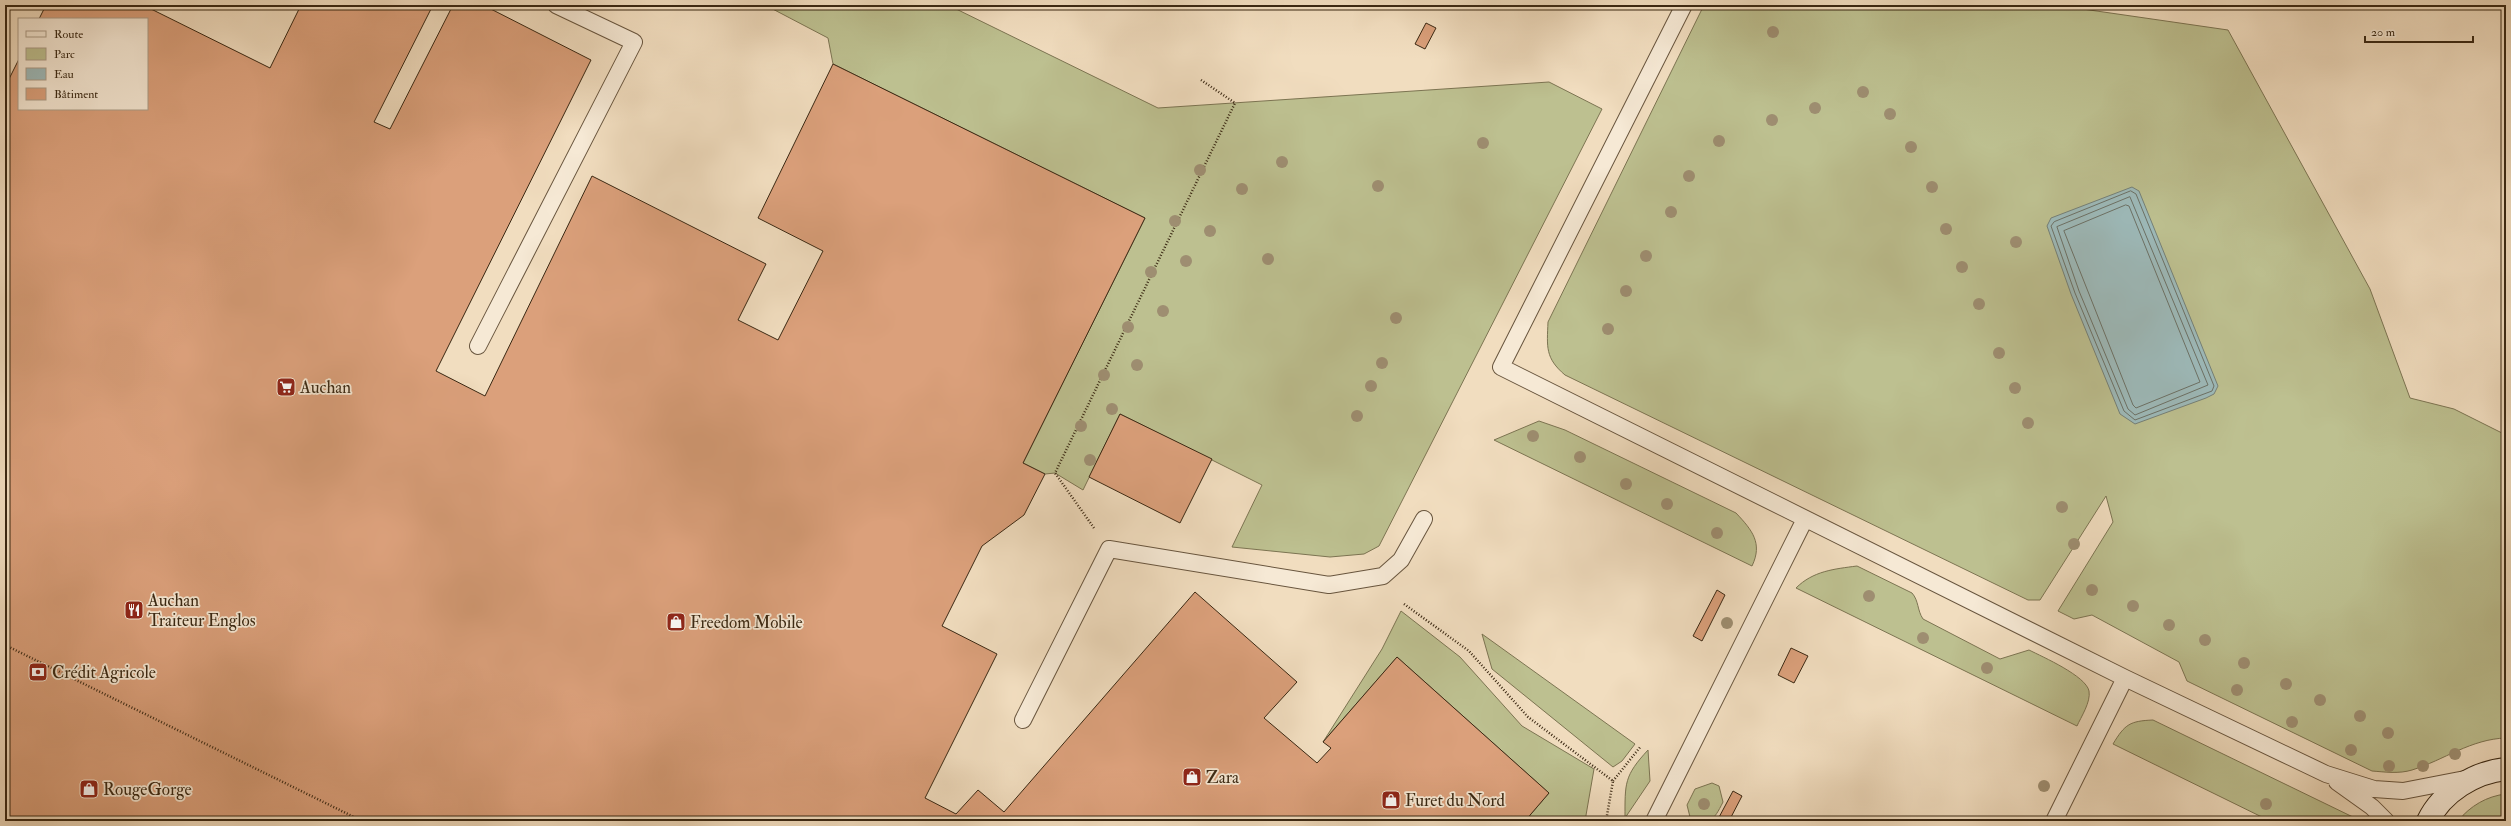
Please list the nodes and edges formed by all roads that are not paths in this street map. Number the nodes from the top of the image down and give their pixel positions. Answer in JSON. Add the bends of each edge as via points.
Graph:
{"nodes":[{"id":1,"x":556,"y":5,"type":"edge"},
{"id":2,"x":1684,"y":5,"type":"edge"},
{"id":3,"x":478,"y":346,"type":"dead end"},
{"id":4,"x":1424,"y":519,"type":"dead end"},
{"id":5,"x":1805,"y":519,"type":"junction"},
{"id":6,"x":2126,"y":678,"type":"junction"},
{"id":7,"x":1023,"y":720,"type":"dead end"},
{"id":8,"x":2506,"y":769,"type":"edge"},
{"id":9,"x":2326,"y":774,"type":"junction"},
{"id":10,"x":2475,"y":777,"type":"junction"},
{"id":11,"x":1654,"y":821,"type":"edge"},
{"id":12,"x":2054,"y":821,"type":"edge"},
{"id":13,"x":2386,"y":821,"type":"edge"},
{"id":14,"x":2428,"y":821,"type":"edge"}],
"edges":[{"from":1,"to":3,"type":"lane","via":[[634,42]]},
{"from":2,"to":5,"type":"lane","via":[[1502,368]]},
{"from":4,"to":7,"type":"lane","via":[[1401,560],[1383,576],[1330,585],[1109,548]]},
{"from":5,"to":6,"type":"lane"},
{"from":5,"to":11,"type":"lane"},
{"from":6,"to":9,"type":"lane"},
{"from":6,"to":12,"type":"lane"},
{"from":8,"to":10,"type":"street"},
{"from":9,"to":10,"type":"lane","via":[[2374,789],[2403,791]]},
{"from":9,"to":13,"type":"lane","via":[[2372,807]]},
{"from":10,"to":14,"type":"street","via":[[2449,794]]}]}
